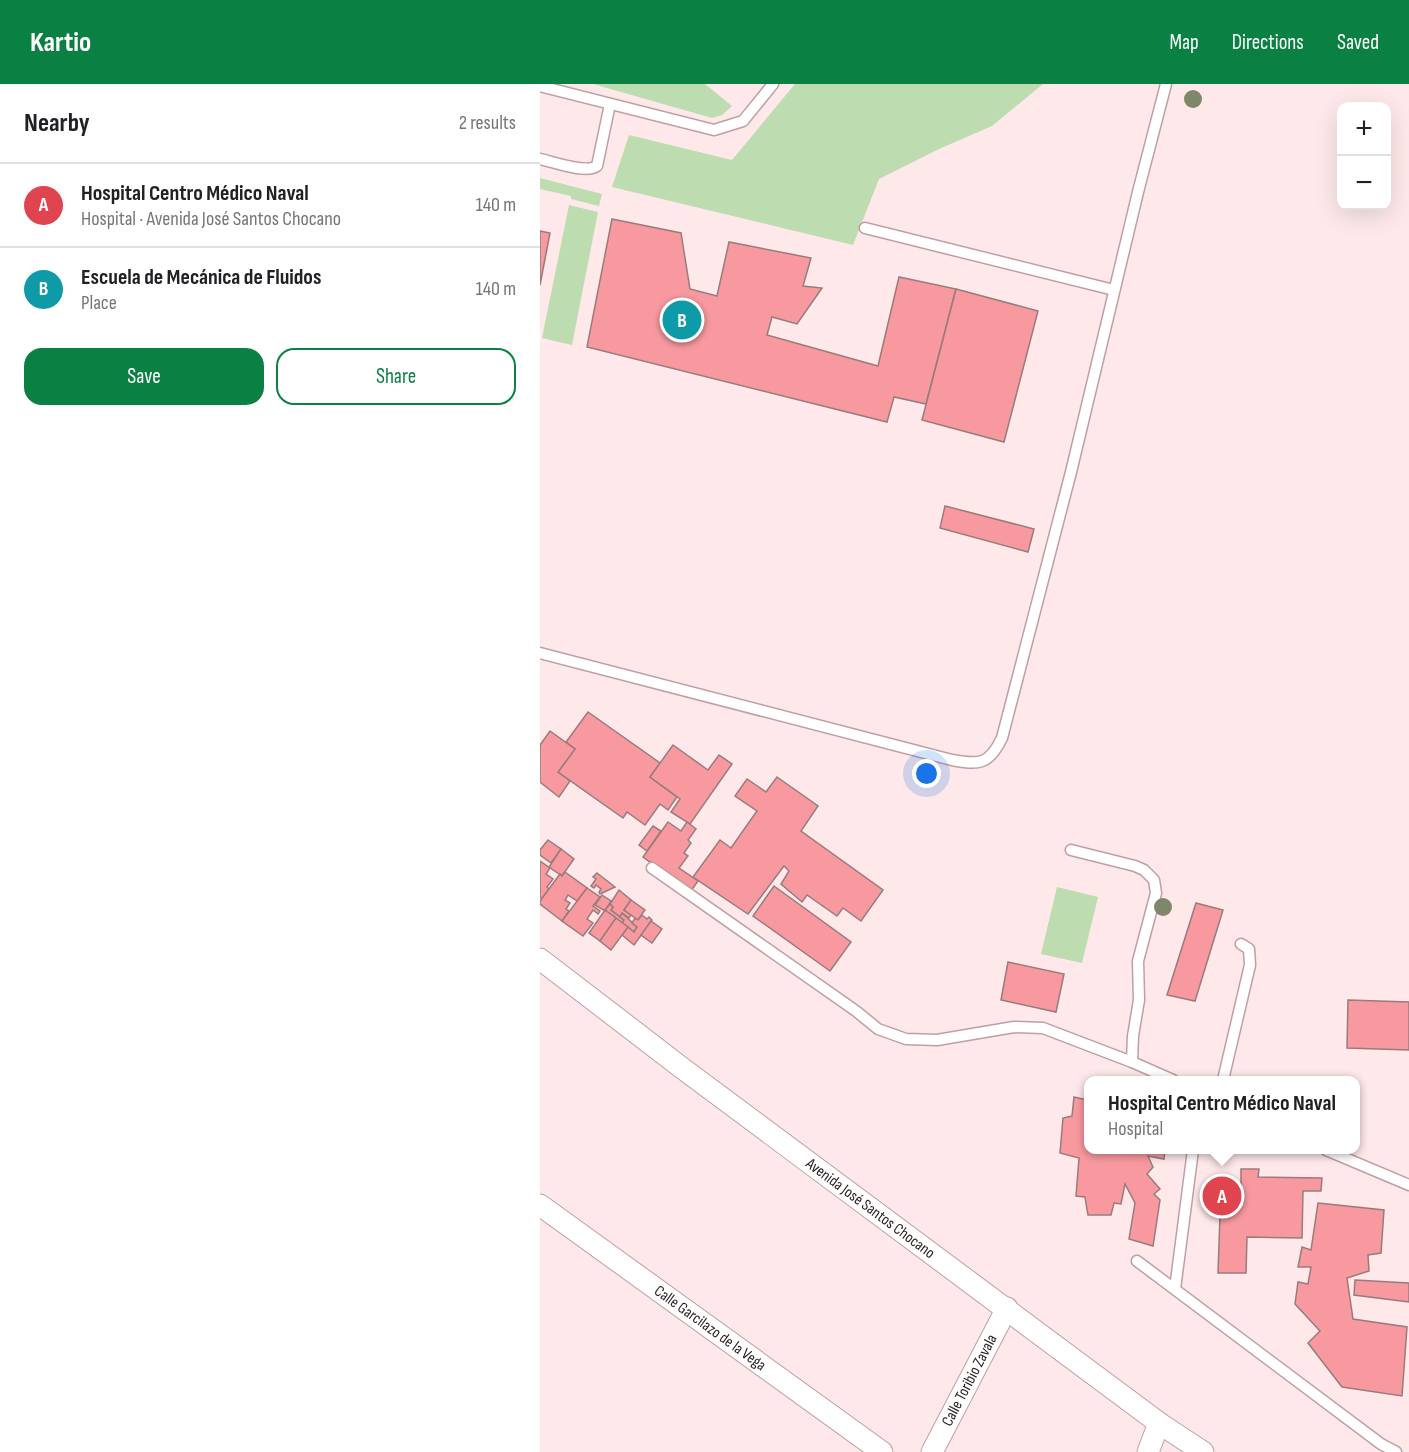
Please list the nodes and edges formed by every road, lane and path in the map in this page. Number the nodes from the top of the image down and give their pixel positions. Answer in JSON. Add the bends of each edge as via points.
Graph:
{"nodes":[{"id":1,"x":773,"y":84,"type":"edge"},
{"id":2,"x":1166,"y":84,"type":"edge"},
{"id":3,"x":540,"y":86,"type":"edge"},
{"id":4,"x":610,"y":104,"type":"junction"},
{"id":5,"x":540,"y":159,"type":"edge"},
{"id":6,"x":865,"y":228,"type":"dead end"},
{"id":7,"x":1114,"y":290,"type":"junction"},
{"id":8,"x":540,"y":653,"type":"edge"},
{"id":9,"x":1071,"y":850,"type":"dead end"},
{"id":10,"x":652,"y":868,"type":"dead end"},
{"id":11,"x":1241,"y":944,"type":"dead end"},
{"id":12,"x":540,"y":960,"type":"edge"},
{"id":13,"x":1132,"y":1062,"type":"junction"},
{"id":14,"x":1164,"y":1076,"type":"edge"},
{"id":15,"x":1224,"y":1076,"type":"edge"},
{"id":16,"x":1192,"y":1154,"type":"edge"},
{"id":17,"x":1338,"y":1154,"type":"edge"},
{"id":18,"x":1409,"y":1185,"type":"edge"},
{"id":19,"x":540,"y":1204,"type":"edge"},
{"id":20,"x":1137,"y":1261,"type":"dead end"},
{"id":21,"x":1175,"y":1289,"type":"junction"},
{"id":22,"x":1007,"y":1308,"type":"junction"},
{"id":23,"x":1159,"y":1423,"type":"junction"},
{"id":24,"x":882,"y":1452,"type":"edge"},
{"id":25,"x":932,"y":1452,"type":"edge"},
{"id":26,"x":1148,"y":1452,"type":"edge"},
{"id":27,"x":1203,"y":1452,"type":"edge"},
{"id":28,"x":1396,"y":1452,"type":"edge"}],
"edges":[{"from":1,"to":4,"type":"lane","via":[[743,121],[714,130]]},
{"from":2,"to":7,"type":"lane"},
{"from":3,"to":4,"type":"lane"},
{"from":4,"to":5,"type":"lane","via":[[597,166],[585,169]]},
{"from":6,"to":7,"type":"lane"},
{"from":7,"to":8,"type":"lane","via":[[1002,738],[986,761],[952,760]]},
{"from":9,"to":13,"type":"lane","via":[[1135,866],[1154,880],[1156,893],[1138,961],[1139,1000]]},
{"from":10,"to":13,"type":"lane","via":[[878,1029],[906,1039],[937,1040],[1014,1027],[1043,1028]]},
{"from":11,"to":15,"type":"lane","via":[[1249,949],[1250,965]]},
{"from":12,"to":22,"type":"street","name":"Avenida José Santos Chocano"},
{"from":13,"to":14,"type":"lane"},
{"from":16,"to":21,"type":"lane"},
{"from":17,"to":18,"type":"lane"},
{"from":19,"to":24,"type":"street","name":"Calle Garcilazo de la Vega"},
{"from":20,"to":21,"type":"lane"},
{"from":21,"to":28,"type":"lane"},
{"from":22,"to":23,"type":"street","name":"Avenida José Santos Chocano"},
{"from":22,"to":25,"type":"street","name":"Calle Toribio Zavala"},
{"from":23,"to":26,"type":"street"},
{"from":23,"to":27,"type":"street","name":"Avenida José Santos Chocano"}]}
